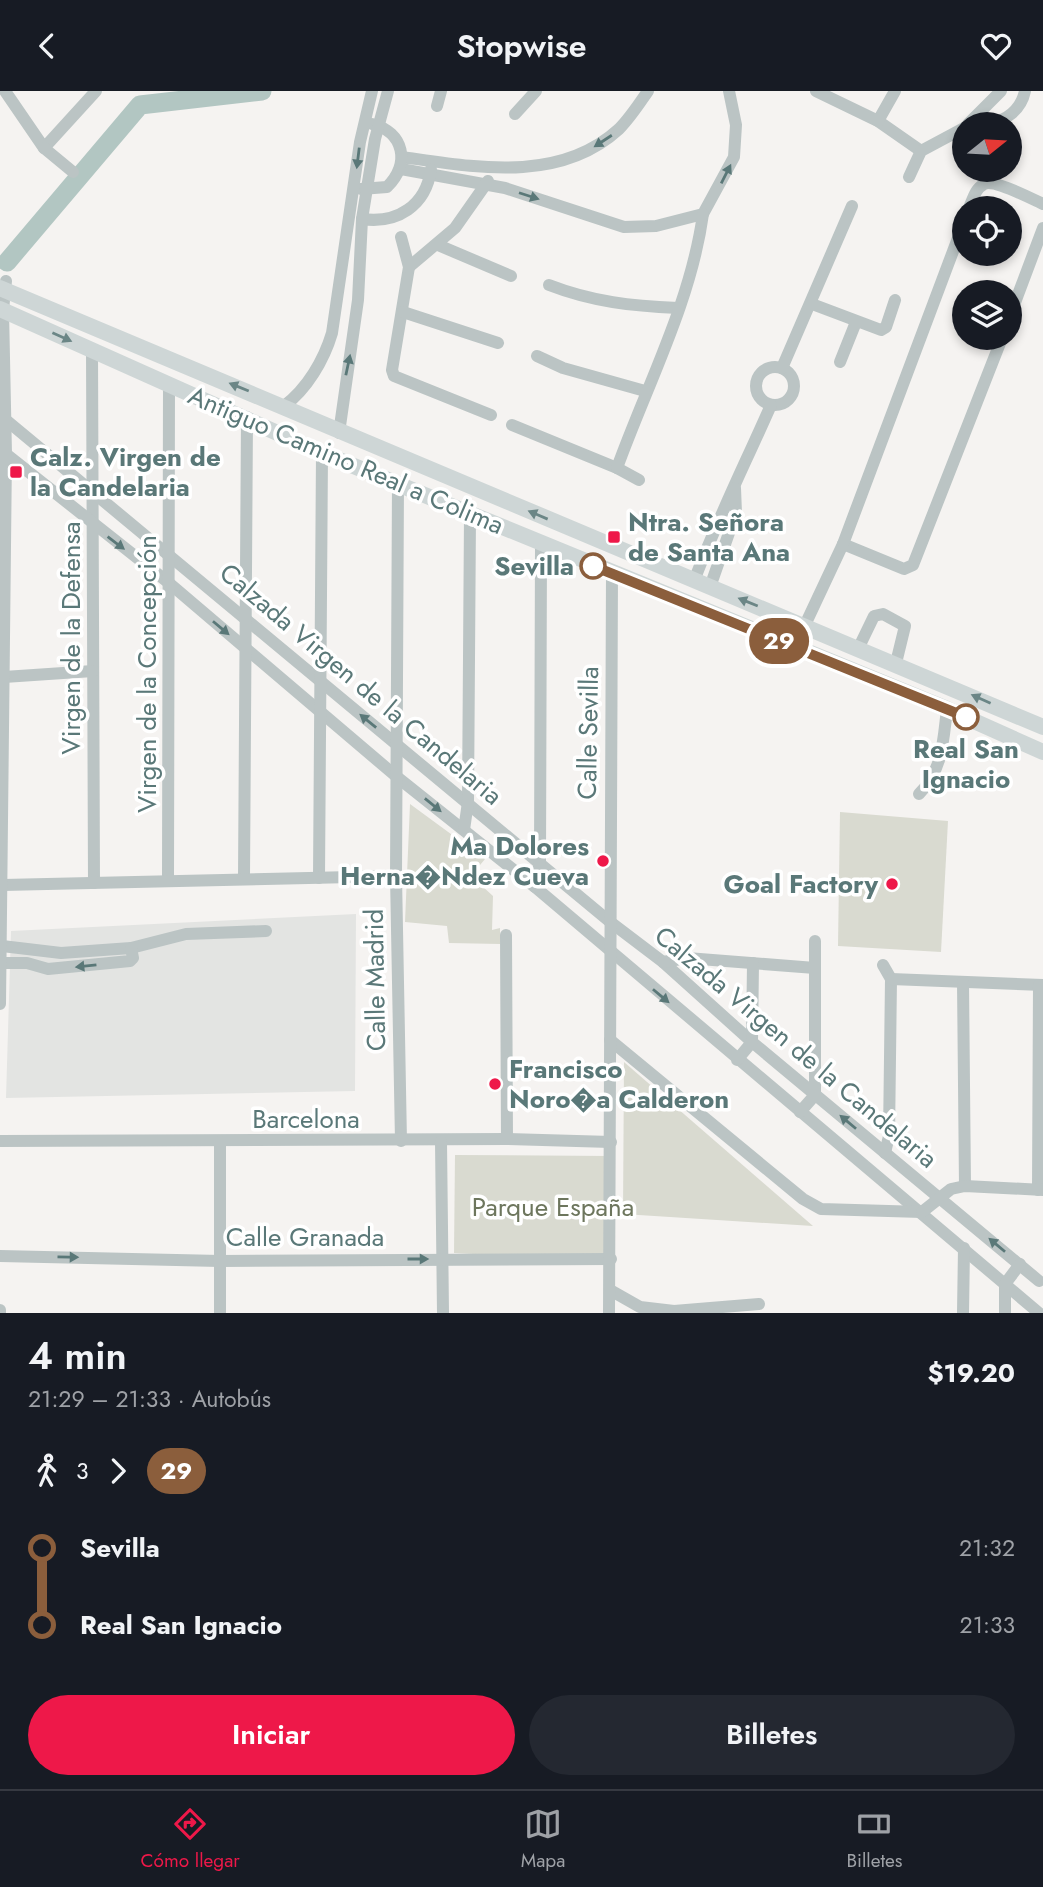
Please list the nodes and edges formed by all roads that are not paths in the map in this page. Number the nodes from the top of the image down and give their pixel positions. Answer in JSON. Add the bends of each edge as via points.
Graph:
{"nodes":[{"id":1,"x":5,"y":91,"type":"edge"},
{"id":2,"x":372,"y":91,"type":"edge"},
{"id":3,"x":388,"y":91,"type":"edge"},
{"id":4,"x":442,"y":91,"type":"edge"},
{"id":5,"x":536,"y":91,"type":"edge"},
{"id":6,"x":648,"y":91,"type":"edge"},
{"id":7,"x":816,"y":91,"type":"edge"},
{"id":8,"x":895,"y":91,"type":"edge"},
{"id":9,"x":1001,"y":91,"type":"edge"},
{"id":10,"x":1025,"y":91,"type":"edge"},
{"id":11,"x":93,"y":92,"type":"edge"},
{"id":12,"x":731,"y":92,"type":"edge"},
{"id":13,"x":437,"y":106,"type":"dead end"},
{"id":14,"x":980,"y":112,"type":"edge"},
{"id":15,"x":1013,"y":112,"type":"edge"},
{"id":16,"x":515,"y":114,"type":"dead end"},
{"id":17,"x":878,"y":121,"type":"junction"},
{"id":18,"x":365,"y":122,"type":"junction"},
{"id":19,"x":378,"y":125,"type":"junction"},
{"id":20,"x":952,"y":135,"type":"edge"},
{"id":21,"x":44,"y":148,"type":"junction"},
{"id":22,"x":921,"y":151,"type":"junction"},
{"id":23,"x":402,"y":163,"type":"junction"},
{"id":24,"x":431,"y":168,"type":"junction"},
{"id":25,"x":495,"y":169,"type":"junction"},
{"id":26,"x":73,"y":172,"type":"dead end"},
{"id":27,"x":909,"y":177,"type":"dead end"},
{"id":28,"x":485,"y":184,"type":"junction"},
{"id":29,"x":361,"y":189,"type":"junction"},
{"id":30,"x":974,"y":196,"type":"edge"},
{"id":31,"x":1043,"y":204,"type":"edge"},
{"id":32,"x":852,"y":206,"type":"dead end"},
{"id":33,"x":703,"y":214,"type":"junction"},
{"id":34,"x":362,"y":219,"type":"junction"},
{"id":35,"x":1043,"y":229,"type":"edge"},
{"id":36,"x":401,"y":237,"type":"dead end"},
{"id":37,"x":438,"y":245,"type":"junction"},
{"id":38,"x":952,"y":254,"type":"edge"},
{"id":39,"x":409,"y":267,"type":"junction"},
{"id":40,"x":511,"y":276,"type":"dead end"},
{"id":41,"x":340,"y":280,"type":"junction"},
{"id":42,"x":358,"y":282,"type":"junction"},
{"id":43,"x":3,"y":284,"type":"edge"},
{"id":44,"x":1022,"y":284,"type":"edge"},
{"id":45,"x":549,"y":285,"type":"dead end"},
{"id":46,"x":895,"y":300,"type":"dead end"},
{"id":47,"x":811,"y":305,"type":"junction"},
{"id":48,"x":678,"y":308,"type":"junction"},
{"id":49,"x":2,"y":309,"type":"edge"},
{"id":50,"x":403,"y":312,"type":"junction"},
{"id":51,"x":856,"y":322,"type":"junction"},
{"id":52,"x":498,"y":343,"type":"dead end"},
{"id":53,"x":92,"y":350,"type":"junction"},
{"id":54,"x":997,"y":350,"type":"edge"},
{"id":55,"x":537,"y":356,"type":"dead end"},
{"id":56,"x":840,"y":362,"type":"dead end"},
{"id":57,"x":782,"y":368,"type":"junction"},
{"id":58,"x":169,"y":384,"type":"junction"},
{"id":59,"x":645,"y":391,"type":"junction"},
{"id":60,"x":771,"y":405,"type":"junction"},
{"id":61,"x":284,"y":406,"type":"junction"},
{"id":62,"x":491,"y":415,"type":"dead end"},
{"id":63,"x":247,"y":417,"type":"junction"},
{"id":64,"x":3,"y":421,"type":"edge"},
{"id":65,"x":512,"y":425,"type":"dead end"},
{"id":66,"x":339,"y":433,"type":"junction"},
{"id":67,"x":3,"y":435,"type":"edge"},
{"id":68,"x":322,"y":453,"type":"junction"},
{"id":69,"x":6,"y":454,"type":"junction"},
{"id":70,"x":617,"y":467,"type":"junction"},
{"id":71,"x":639,"y":480,"type":"dead end"},
{"id":72,"x":398,"y":482,"type":"junction"},
{"id":73,"x":735,"y":488,"type":"junction"},
{"id":74,"x":94,"y":493,"type":"junction"},
{"id":75,"x":470,"y":515,"type":"junction"},
{"id":76,"x":3,"y":521,"type":"edge"},
{"id":77,"x":94,"y":527,"type":"junction"},
{"id":78,"x":712,"y":532,"type":"junction"},
{"id":79,"x":726,"y":538,"type":"junction"},
{"id":80,"x":843,"y":544,"type":"junction"},
{"id":81,"x":541,"y":545,"type":"junction"},
{"id":82,"x":171,"y":557,"type":"junction"},
{"id":83,"x":612,"y":573,"type":"junction"},
{"id":84,"x":694,"y":580,"type":"junction"},
{"id":85,"x":169,"y":583,"type":"junction"},
{"id":86,"x":710,"y":587,"type":"junction"},
{"id":87,"x":244,"y":617,"type":"junction"},
{"id":88,"x":805,"y":625,"type":"junction"},
{"id":89,"x":859,"y":647,"type":"junction"},
{"id":90,"x":245,"y":648,"type":"junction"},
{"id":91,"x":896,"y":663,"type":"junction"},
{"id":92,"x":93,"y":671,"type":"junction"},
{"id":93,"x":4,"y":677,"type":"junction"},
{"id":94,"x":321,"y":683,"type":"junction"},
{"id":95,"x":947,"y":709,"type":"junction"},
{"id":96,"x":321,"y":713,"type":"junction"},
{"id":97,"x":1043,"y":727,"type":"edge"},
{"id":98,"x":397,"y":744,"type":"junction"},
{"id":99,"x":1043,"y":752,"type":"edge"},
{"id":100,"x":397,"y":777,"type":"junction"},
{"id":101,"x":919,"y":794,"type":"dead end"},
{"id":102,"x":468,"y":802,"type":"junction"},
{"id":103,"x":464,"y":830,"type":"junction"},
{"id":104,"x":540,"y":861,"type":"junction"},
{"id":105,"x":396,"y":876,"type":"junction"},
{"id":106,"x":319,"y":878,"type":"junction"},
{"id":107,"x":243,"y":879,"type":"junction"},
{"id":108,"x":168,"y":881,"type":"junction"},
{"id":109,"x":94,"y":883,"type":"junction"},
{"id":110,"x":4,"y":885,"type":"junction"},
{"id":111,"x":535,"y":887,"type":"junction"},
{"id":112,"x":609,"y":921,"type":"junction"},
{"id":113,"x":267,"y":931,"type":"dead end"},
{"id":114,"x":506,"y":935,"type":"dead end"},
{"id":115,"x":815,"y":941,"type":"dead end"},
{"id":116,"x":2,"y":946,"type":"edge"},
{"id":117,"x":131,"y":948,"type":"junction"},
{"id":118,"x":609,"y":952,"type":"junction"},
{"id":119,"x":663,"y":962,"type":"junction"},
{"id":120,"x":1,"y":963,"type":"edge"},
{"id":121,"x":753,"y":963,"type":"junction"},
{"id":122,"x":883,"y":965,"type":"dead end"},
{"id":123,"x":815,"y":968,"type":"junction"},
{"id":124,"x":891,"y":979,"type":"junction"},
{"id":125,"x":963,"y":982,"type":"junction"},
{"id":126,"x":1041,"y":985,"type":"edge"},
{"id":127,"x":0,"y":1004,"type":"edge"},
{"id":128,"x":610,"y":1039,"type":"junction"},
{"id":129,"x":752,"y":1042,"type":"junction"},
{"id":130,"x":737,"y":1060,"type":"junction"},
{"id":131,"x":815,"y":1095,"type":"junction"},
{"id":132,"x":800,"y":1112,"type":"junction"},
{"id":133,"x":507,"y":1139,"type":"junction"},
{"id":134,"x":0,"y":1141,"type":"edge"},
{"id":135,"x":220,"y":1142,"type":"junction"},
{"id":136,"x":401,"y":1142,"type":"junction"},
{"id":137,"x":441,"y":1142,"type":"junction"},
{"id":138,"x":611,"y":1142,"type":"junction"},
{"id":139,"x":885,"y":1153,"type":"junction"},
{"id":140,"x":965,"y":1186,"type":"junction"},
{"id":141,"x":1040,"y":1190,"type":"edge"},
{"id":142,"x":939,"y":1197,"type":"junction"},
{"id":143,"x":922,"y":1212,"type":"junction"},
{"id":144,"x":964,"y":1248,"type":"junction"},
{"id":145,"x":0,"y":1256,"type":"edge"},
{"id":146,"x":442,"y":1259,"type":"junction"},
{"id":147,"x":611,"y":1259,"type":"junction"},
{"id":148,"x":220,"y":1261,"type":"junction"},
{"id":149,"x":1020,"y":1264,"type":"junction"},
{"id":150,"x":1039,"y":1281,"type":"dead end"},
{"id":151,"x":1005,"y":1284,"type":"junction"},
{"id":152,"x":610,"y":1290,"type":"junction"},
{"id":153,"x":759,"y":1304,"type":"dead end"},
{"id":154,"x":219,"y":1313,"type":"edge"},
{"id":155,"x":443,"y":1313,"type":"edge"},
{"id":156,"x":609,"y":1313,"type":"edge"},
{"id":157,"x":963,"y":1313,"type":"edge"},
{"id":158,"x":1005,"y":1313,"type":"edge"},
{"id":159,"x":1039,"y":1313,"type":"edge"}],
"edges":[{"from":1,"to":21,"type":"street"},
{"from":2,"to":18,"type":"street"},
{"from":3,"to":19,"type":"street"},
{"from":4,"to":13,"type":"street"},
{"from":5,"to":16,"type":"street"},
{"from":6,"to":25,"type":"street","one_way":true,"via":[[620,128],[589,149],[554,163]]},
{"from":7,"to":17,"type":"street"},
{"from":8,"to":17,"type":"street"},
{"from":9,"to":14,"type":"street"},
{"from":10,"to":15,"type":"street"},
{"from":11,"to":21,"type":"street"},
{"from":33,"to":12,"type":"street","one_way":true,"via":[[734,157]]},
{"from":17,"to":22,"type":"street"},
{"from":18,"to":19,"type":"street"},
{"from":18,"to":29,"type":"street","one_way":true},
{"from":19,"to":23,"type":"street","via":[[394,136]]},
{"from":19,"to":29,"type":"street"},
{"from":20,"to":22,"type":"street"},
{"from":21,"to":26,"type":"street"},
{"from":22,"to":27,"type":"street"},
{"from":23,"to":24,"type":"street"},
{"from":23,"to":29,"type":"street","via":[[387,187]]},
{"from":24,"to":25,"type":"street"},
{"from":24,"to":28,"type":"street"},
{"from":24,"to":34,"type":"street","via":[[423,195],[404,213],[379,222]]},
{"from":25,"to":28,"type":"street"},
{"from":28,"to":33,"type":"street","one_way":true,"via":[[624,227],[656,226]]},
{"from":28,"to":37,"type":"street","via":[[456,228]]},
{"from":29,"to":34,"type":"street"},
{"from":29,"to":41,"type":"street"},
{"from":30,"to":31,"type":"street","via":[[991,182]]},
{"from":32,"to":47,"type":"street"},
{"from":33,"to":48,"type":"street","via":[[698,249]]},
{"from":34,"to":42,"type":"street"},
{"from":35,"to":44,"type":"street"},
{"from":36,"to":39,"type":"street"},
{"from":37,"to":39,"type":"street"},
{"from":37,"to":40,"type":"street"},
{"from":38,"to":80,"type":"street"},
{"from":39,"to":50,"type":"street"},
{"from":41,"to":42,"type":"street"},
{"from":41,"to":61,"type":"street","via":[[329,344],[304,387]]},
{"from":66,"to":42,"type":"street","one_way":true},
{"from":43,"to":49,"type":"street"},
{"from":61,"to":43,"type":"main road","name":"Antiguo Camino Real a Colima","one_way":true},
{"from":45,"to":48,"type":"street","via":[[621,306]]},
{"from":46,"to":51,"type":"street","via":[[884,329]]},
{"from":47,"to":51,"type":"street"},
{"from":47,"to":57,"type":"street"},
{"from":48,"to":59,"type":"street"},
{"from":49,"to":53,"type":"main road","name":"Antiguo Camino Real a Colima","one_way":true},
{"from":49,"to":64,"type":"street"},
{"from":50,"to":52,"type":"street"},
{"from":50,"to":62,"type":"street","via":[[394,376]]},
{"from":51,"to":56,"type":"street"},
{"from":53,"to":58,"type":"main road","name":"Antiguo Camino Real a Colima"},
{"from":53,"to":74,"type":"street","name":"Virgen de la Defensa"},
{"from":54,"to":80,"type":"street","via":[[913,565],[904,569]]},
{"from":55,"to":59,"type":"street"},
{"from":57,"to":60,"type":"street","via":[[792,378],[793,392],[784,403]]},
{"from":57,"to":60,"type":"street","via":[[766,369],[756,380],[758,396]]},
{"from":58,"to":63,"type":"main road","name":"Antiguo Camino Real a Colima"},
{"from":58,"to":82,"type":"street","name":"Virgen de la Concepción"},
{"from":59,"to":70,"type":"street"},
{"from":60,"to":73,"type":"street"},
{"from":61,"to":66,"type":"main road","name":"Antiguo Camino Real a Colima"},
{"from":63,"to":68,"type":"main road","name":"Antiguo Camino Real a Colima"},
{"from":63,"to":87,"type":"street"},
{"from":64,"to":67,"type":"street"},
{"from":64,"to":74,"type":"street","name":"Calzada Virgen de la Candelaria"},
{"from":65,"to":70,"type":"street"},
{"from":84,"to":66,"type":"main road","name":"Antiguo Camino Real a Colima","one_way":true},
{"from":67,"to":69,"type":"street"},
{"from":68,"to":72,"type":"main road","name":"Antiguo Camino Real a Colima"},
{"from":68,"to":94,"type":"street"},
{"from":69,"to":76,"type":"street"},
{"from":69,"to":77,"type":"street","name":"Calzada Virgen de la Candelaria"},
{"from":70,"to":71,"type":"street"},
{"from":72,"to":75,"type":"main road","name":"Antiguo Camino Real a Colima"},
{"from":72,"to":98,"type":"street","name":"Calle Madrid"},
{"from":73,"to":78,"type":"street"},
{"from":73,"to":79,"type":"street","via":[[736,513]]},
{"from":74,"to":77,"type":"street","name":"Virgen de la Defensa"},
{"from":74,"to":82,"type":"street","name":"Calzada Virgen de la Candelaria"},
{"from":75,"to":81,"type":"main road","name":"Antiguo Camino Real a Colima"},
{"from":75,"to":102,"type":"street"},
{"from":76,"to":93,"type":"street"},
{"from":77,"to":85,"type":"street","name":"Calzada Virgen de la Candelaria","one_way":true},
{"from":77,"to":92,"type":"street","name":"Virgen de la Defensa"},
{"from":78,"to":79,"type":"street"},
{"from":78,"to":84,"type":"street"},
{"from":79,"to":86,"type":"street"},
{"from":80,"to":88,"type":"street"},
{"from":81,"to":83,"type":"main road","name":"Antiguo Camino Real a Colima"},
{"from":81,"to":104,"type":"street"},
{"from":82,"to":85,"type":"street","name":"Virgen de la Concepción"},
{"from":82,"to":87,"type":"street","name":"Calzada Virgen de la Candelaria"},
{"from":83,"to":95,"type":"main road","name":"Antiguo Camino Real a Colima"},
{"from":83,"to":112,"type":"street","name":"Calle Sevilla"},
{"from":84,"to":86,"type":"main road","name":"Antiguo Camino Real a Colima"},
{"from":85,"to":90,"type":"street","name":"Calzada Virgen de la Candelaria","one_way":true},
{"from":85,"to":108,"type":"street","name":"Virgen de la Concepción"},
{"from":88,"to":86,"type":"main road","name":"Antiguo Camino Real a Colima","one_way":true},
{"from":87,"to":90,"type":"street"},
{"from":87,"to":94,"type":"street","name":"Calzada Virgen de la Candelaria"},
{"from":88,"to":89,"type":"main road","name":"Antiguo Camino Real a Colima"},
{"from":89,"to":91,"type":"main road","name":"Antiguo Camino Real a Colima"},
{"from":89,"to":91,"type":"street","via":[[872,618],[883,614],[905,626]]},
{"from":90,"to":96,"type":"street","name":"Calzada Virgen de la Candelaria"},
{"from":90,"to":107,"type":"street"},
{"from":97,"to":91,"type":"main road","name":"Antiguo Camino Real a Colima","one_way":true},
{"from":92,"to":93,"type":"street"},
{"from":92,"to":109,"type":"street","name":"Virgen de la Defensa"},
{"from":93,"to":110,"type":"street"},
{"from":94,"to":96,"type":"street"},
{"from":98,"to":94,"type":"street","name":"Calzada Virgen de la Candelaria","one_way":true},
{"from":95,"to":99,"type":"main road","name":"Antiguo Camino Real a Colima"},
{"from":95,"to":101,"type":"street","via":[[939,766]]},
{"from":96,"to":100,"type":"street","name":"Calzada Virgen de la Candelaria"},
{"from":96,"to":106,"type":"street"},
{"from":98,"to":100,"type":"street","name":"Calle Madrid"},
{"from":98,"to":102,"type":"street","name":"Calzada Virgen de la Candelaria"},
{"from":100,"to":103,"type":"street","name":"Calzada Virgen de la Candelaria","one_way":true},
{"from":100,"to":105,"type":"street","name":"Calle Madrid"},
{"from":102,"to":103,"type":"street"},
{"from":102,"to":104,"type":"street","name":"Calzada Virgen de la Candelaria"},
{"from":103,"to":111,"type":"street","name":"Calzada Virgen de la Candelaria"},
{"from":104,"to":111,"type":"street"},
{"from":104,"to":112,"type":"street","name":"Calzada Virgen de la Candelaria"},
{"from":105,"to":106,"type":"street"},
{"from":105,"to":136,"type":"street","name":"Calle Madrid"},
{"from":106,"to":107,"type":"street"},
{"from":107,"to":108,"type":"street"},
{"from":108,"to":109,"type":"street"},
{"from":109,"to":110,"type":"street"},
{"from":110,"to":116,"type":"street"},
{"from":111,"to":118,"type":"street","name":"Calzada Virgen de la Candelaria"},
{"from":112,"to":118,"type":"street","name":"Calle Sevilla"},
{"from":112,"to":119,"type":"street","name":"Calzada Virgen de la Candelaria"},
{"from":113,"to":117,"type":"street","via":[[186,934]]},
{"from":114,"to":133,"type":"street"},
{"from":115,"to":123,"type":"street"},
{"from":116,"to":117,"type":"street","via":[[50,953]]},
{"from":116,"to":120,"type":"street"},
{"from":117,"to":120,"type":"street","one_way":true,"via":[[134,958],[120,962],[48,969]]},
{"from":118,"to":128,"type":"street","name":"Calle Sevilla"},
{"from":118,"to":130,"type":"street","name":"Calzada Virgen de la Candelaria","one_way":true},
{"from":119,"to":121,"type":"street","via":[[687,958]]},
{"from":119,"to":129,"type":"street","name":"Calzada Virgen de la Candelaria"},
{"from":120,"to":127,"type":"street"},
{"from":121,"to":123,"type":"street"},
{"from":121,"to":129,"type":"street"},
{"from":122,"to":124,"type":"street"},
{"from":123,"to":131,"type":"street"},
{"from":124,"to":125,"type":"street"},
{"from":124,"to":139,"type":"street","via":[[890,1136]]},
{"from":125,"to":126,"type":"street"},
{"from":125,"to":140,"type":"street"},
{"from":126,"to":141,"type":"street"},
{"from":128,"to":138,"type":"street","name":"Calle Sevilla"},
{"from":128,"to":143,"type":"street","via":[[803,1199],[821,1209]]},
{"from":129,"to":130,"type":"street"},
{"from":129,"to":131,"type":"street","name":"Calzada Virgen de la Candelaria"},
{"from":130,"to":132,"type":"street","name":"Calzada Virgen de la Candelaria"},
{"from":131,"to":132,"type":"street"},
{"from":139,"to":131,"type":"street","name":"Calzada Virgen de la Candelaria","one_way":true},
{"from":132,"to":143,"type":"street","name":"Calzada Virgen de la Candelaria"},
{"from":133,"to":137,"type":"street","name":"Barcelona"},
{"from":133,"to":138,"type":"street","name":"Barcelona"},
{"from":134,"to":135,"type":"street","name":"Barcelona"},
{"from":135,"to":136,"type":"street","name":"Barcelona"},
{"from":135,"to":148,"type":"street"},
{"from":136,"to":137,"type":"street","name":"Barcelona"},
{"from":137,"to":146,"type":"street"},
{"from":138,"to":147,"type":"street","name":"Calle Sevilla"},
{"from":139,"to":142,"type":"street","name":"Calzada Virgen de la Candelaria"},
{"from":140,"to":141,"type":"street"},
{"from":140,"to":142,"type":"street"},
{"from":142,"to":143,"type":"street"},
{"from":149,"to":142,"type":"street","name":"Calzada Virgen de la Candelaria","one_way":true},
{"from":143,"to":144,"type":"street","name":"Calzada Virgen de la Candelaria"},
{"from":144,"to":151,"type":"street","name":"Calzada Virgen de la Candelaria"},
{"from":144,"to":157,"type":"street"},
{"from":145,"to":148,"type":"street","name":"Calle Granada","one_way":true},
{"from":146,"to":147,"type":"street","name":"Calle Granada"},
{"from":148,"to":146,"type":"street","name":"Calle Granada","one_way":true},
{"from":146,"to":155,"type":"street"},
{"from":147,"to":152,"type":"street","name":"Calle Sevilla"},
{"from":148,"to":154,"type":"street"},
{"from":149,"to":150,"type":"street","name":"Calzada Virgen de la Candelaria"},
{"from":149,"to":151,"type":"street"},
{"from":151,"to":158,"type":"street"},
{"from":151,"to":159,"type":"street","name":"Calzada Virgen de la Candelaria"},
{"from":152,"to":153,"type":"street","via":[[640,1307],[674,1311]]},
{"from":152,"to":156,"type":"street","name":"Calle Sevilla"}]}
